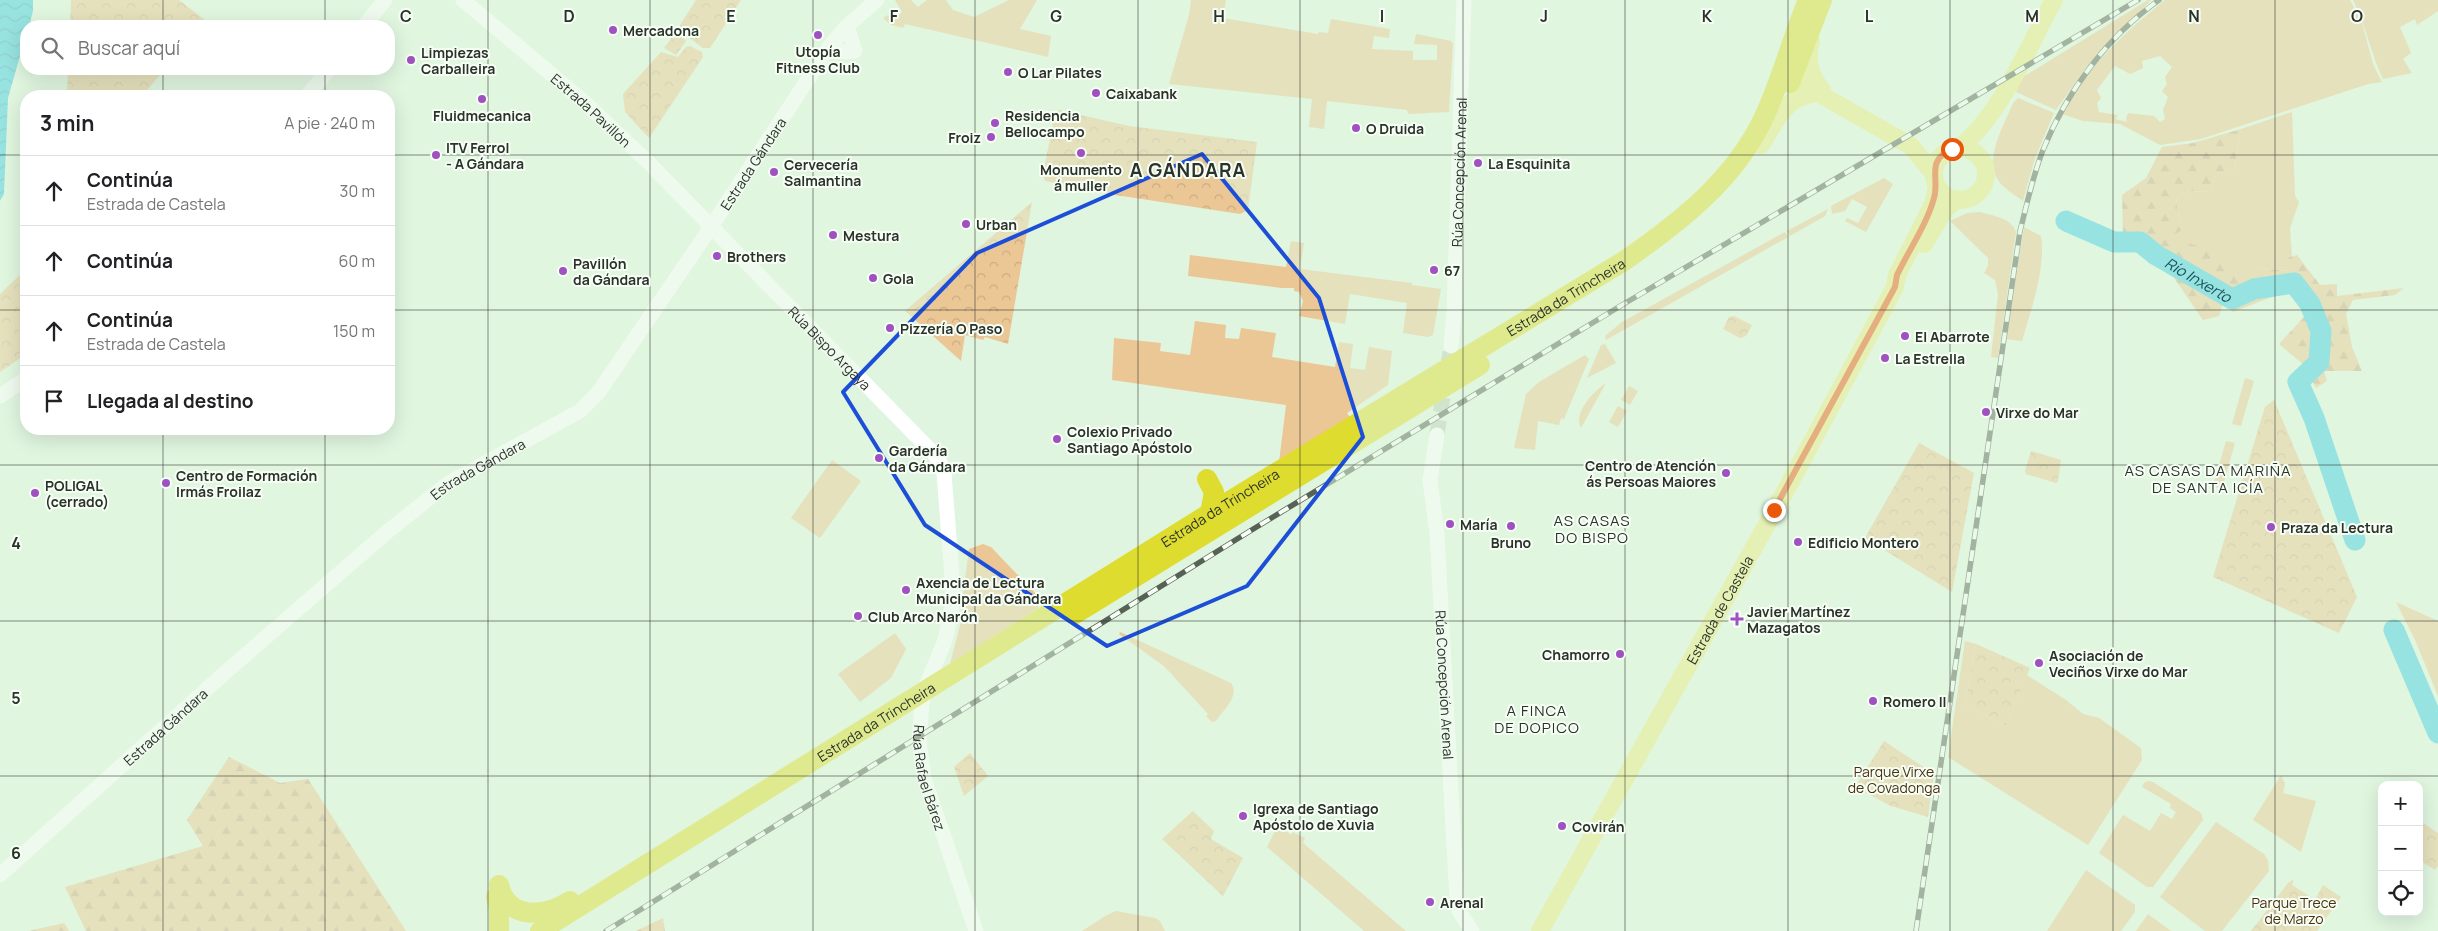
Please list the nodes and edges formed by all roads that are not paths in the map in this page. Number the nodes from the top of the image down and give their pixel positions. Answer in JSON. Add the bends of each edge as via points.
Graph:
{"nodes":[{"id":1,"x":385,"y":0,"type":"edge"},
{"id":2,"x":463,"y":0,"type":"edge"},
{"id":3,"x":877,"y":0,"type":"edge"},
{"id":4,"x":1464,"y":0,"type":"edge"},
{"id":5,"x":1808,"y":0,"type":"edge"},
{"id":6,"x":1822,"y":0,"type":"edge"},
{"id":7,"x":2054,"y":0,"type":"edge"},
{"id":8,"x":369,"y":20,"type":"edge"},
{"id":9,"x":847,"y":26,"type":"junction"},
{"id":10,"x":829,"y":47,"type":"junction"},
{"id":11,"x":1796,"y":70,"type":"junction"},
{"id":12,"x":323,"y":75,"type":"edge"},
{"id":13,"x":312,"y":90,"type":"edge"},
{"id":14,"x":1824,"y":96,"type":"junction"},
{"id":15,"x":1991,"y":115,"type":"junction"},
{"id":16,"x":1762,"y":145,"type":"junction"},
{"id":17,"x":1911,"y":146,"type":"junction"},
{"id":18,"x":1953,"y":150,"type":"junction"},
{"id":19,"x":1981,"y":159,"type":"junction"},
{"id":20,"x":1936,"y":180,"type":"junction"},
{"id":21,"x":1957,"y":199,"type":"junction"},
{"id":22,"x":711,"y":227,"type":"junction"},
{"id":23,"x":1624,"y":261,"type":"junction"},
{"id":24,"x":1592,"y":269,"type":"dead end"},
{"id":25,"x":1895,"y":287,"type":"junction"},
{"id":26,"x":1451,"y":346,"type":"tunnel mouth"},
{"id":27,"x":20,"y":383,"type":"edge"},
{"id":28,"x":0,"y":396,"type":"edge"},
{"id":29,"x":1437,"y":436,"type":"tunnel mouth"},
{"id":30,"x":944,"y":472,"type":"joint"},
{"id":31,"x":1207,"y":479,"type":"dead end"},
{"id":32,"x":1210,"y":513,"type":"junction"},
{"id":33,"x":665,"y":855,"type":"junction"},
{"id":34,"x":0,"y":875,"type":"edge"},
{"id":35,"x":499,"y":931,"type":"edge"},
{"id":36,"x":540,"y":931,"type":"edge"},
{"id":37,"x":563,"y":931,"type":"edge"},
{"id":38,"x":976,"y":931,"type":"edge"},
{"id":39,"x":1472,"y":931,"type":"edge"},
{"id":40,"x":1540,"y":931,"type":"edge"}],
"edges":[{"from":1,"to":8,"type":"street"},
{"from":2,"to":22,"type":"street","name":"Estrada Pavillón","via":[[608,124]]},
{"from":3,"to":9,"type":"street","name":"Estrada Gándara"},
{"from":4,"to":26,"type":"street","name":"Rúa Concepción Arenal"},
{"from":5,"to":11,"type":"main road","via":[[1794,52]]},
{"from":5,"to":23,"type":"highway","name":"Estrada da Trincheira","via":[[1766,114],[1740,158],[1701,202],[1668,231]]},
{"from":6,"to":11,"type":"highway","name":"Estrada da Trincheira"},
{"from":6,"to":14,"type":"main road","via":[[1808,59]]},
{"from":7,"to":15,"type":"main road"},
{"from":9,"to":10,"type":"street","name":"Estrada Gándara"},
{"from":9,"to":10,"type":"street","via":[[854,51],[844,52]]},
{"from":10,"to":22,"type":"street","name":"Estrada Gándara"},
{"from":11,"to":14,"type":"main road","via":[[1805,84]]},
{"from":11,"to":16,"type":"highway","name":"Estrada da Trincheira"},
{"from":12,"to":13,"type":"street"},
{"from":14,"to":16,"type":"main road","via":[[1792,100]]},
{"from":14,"to":17,"type":"main road"},
{"from":15,"to":18,"type":"main road","via":[[1974,135]]},
{"from":15,"to":19,"type":"main road"},
{"from":16,"to":37,"type":"highway","name":"Estrada da Trincheira","via":[[1734,185],[1706,216],[1645,263]]},
{"from":17,"to":18,"type":"main road"},
{"from":17,"to":20,"type":"main road"},
{"from":18,"to":19,"type":"main road","via":[[1975,153]]},
{"from":18,"to":20,"type":"main road","via":[[1936,163]]},
{"from":19,"to":21,"type":"main road","via":[[1985,171],[1982,186],[1971,197]]},
{"from":20,"to":21,"type":"main road","via":[[1949,197]]},
{"from":20,"to":25,"type":"main road","via":[[1932,204],[1897,275]]},
{"from":21,"to":25,"type":"main road","via":[[1944,211],[1903,281]]},
{"from":22,"to":30,"type":"street","name":"Rúa Bispo Argaya","via":[[934,450]]},
{"from":22,"to":34,"type":"street","name":"Estrada Gándara","via":[[598,393],[580,411],[447,484],[394,526]]},
{"from":23,"to":24,"type":"highway","via":[[1605,269]]},
{"from":23,"to":32,"type":"highway","name":"Estrada da Trincheira"},
{"from":25,"to":40,"type":"main road","name":"Estrada de Castela","via":[[1786,490]]},
{"from":27,"to":28,"type":"street"},
{"from":29,"to":39,"type":"street","name":"Rúa Concepción Arenal","via":[[1430,480],[1437,534],[1457,901],[1459,911]]},
{"from":30,"to":38,"type":"street","name":"Rúa Rafael Bárez","via":[[953,590],[951,616],[926,686],[919,740],[924,778]]},
{"from":31,"to":32,"type":"highway","via":[[1214,492]]},
{"from":32,"to":33,"type":"highway","name":"Estrada da Trincheira"},
{"from":33,"to":35,"type":"highway","via":[[644,858],[548,911],[521,912],[498,891]]},
{"from":33,"to":36,"type":"highway","name":"Estrada da Trincheira"}]}
